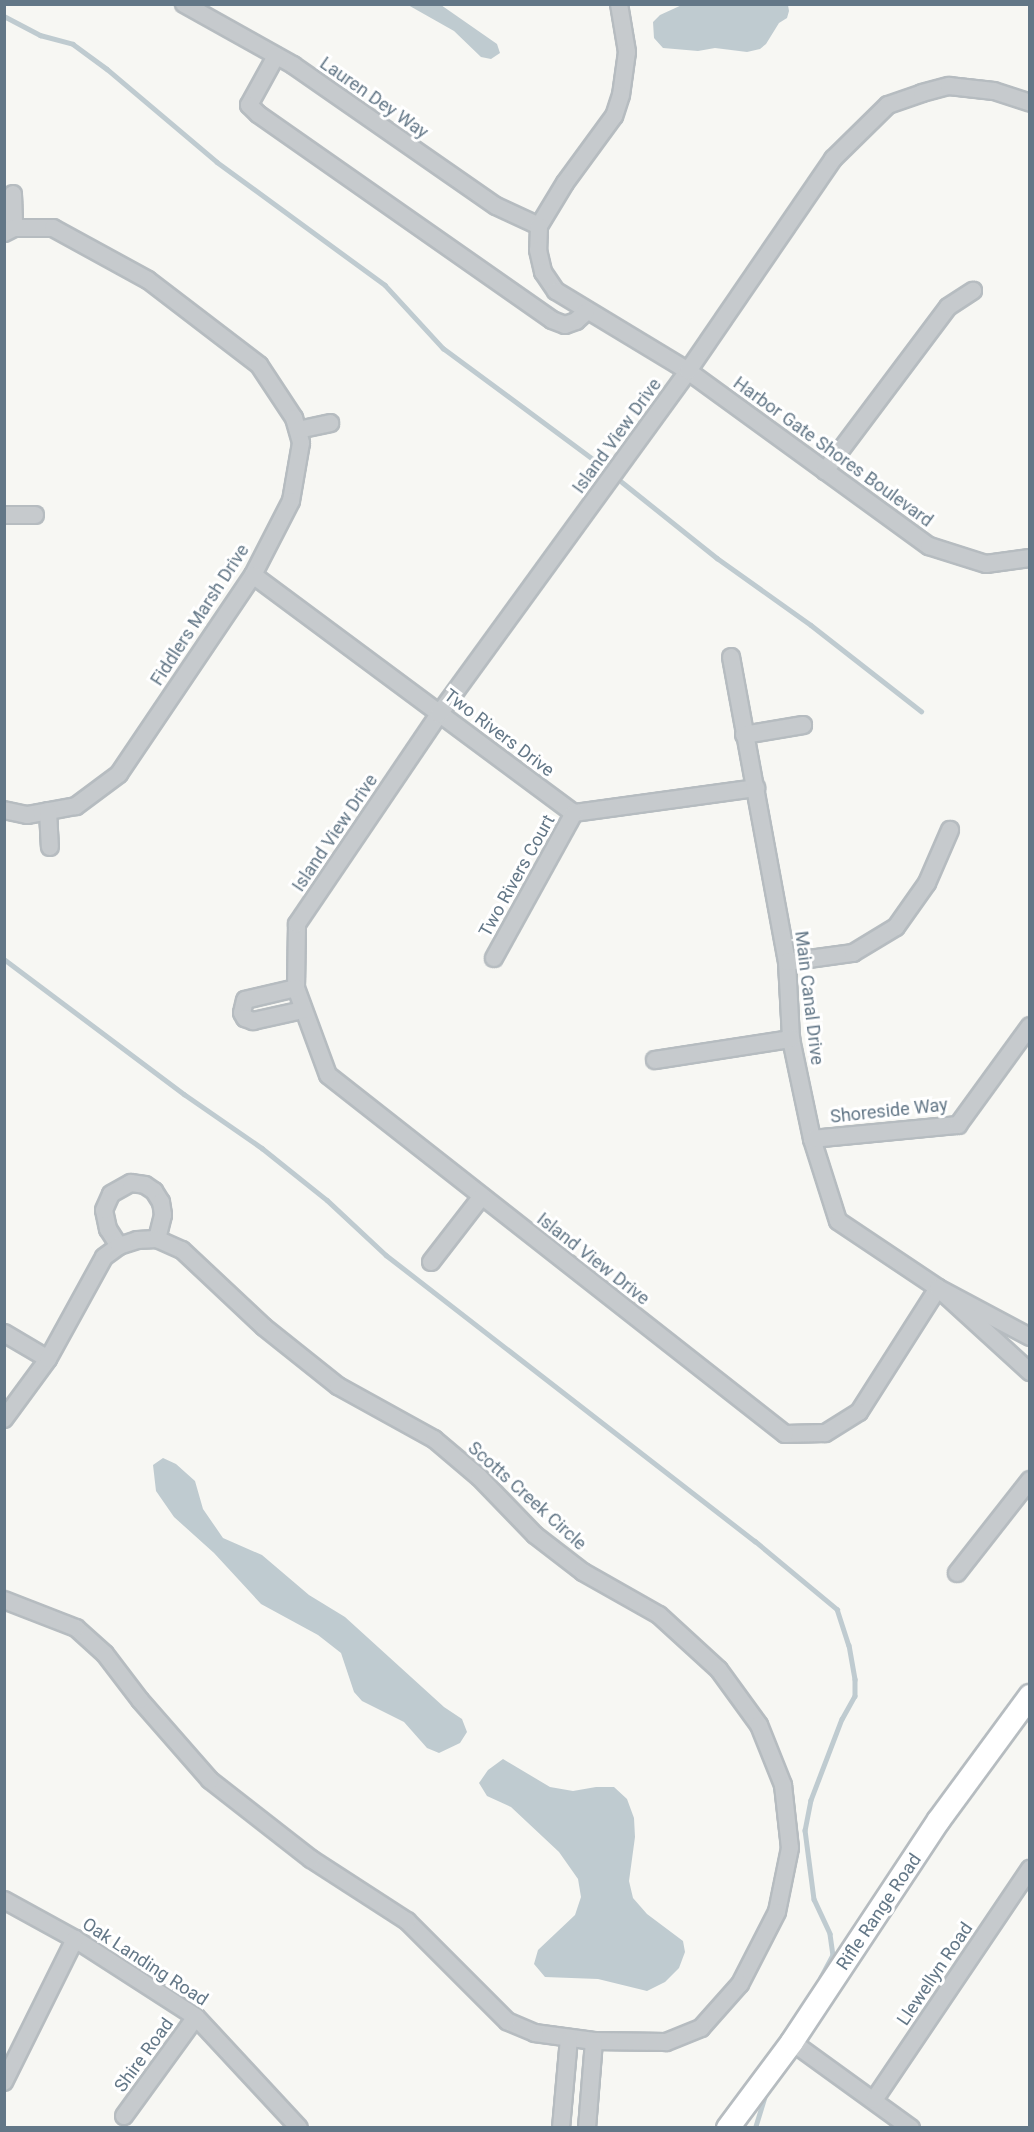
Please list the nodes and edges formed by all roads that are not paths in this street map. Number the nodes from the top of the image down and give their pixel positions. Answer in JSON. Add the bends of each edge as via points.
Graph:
{"nodes":[{"id":1,"x":184,"y":4,"type":"edge"},
{"id":2,"x":621,"y":5,"type":"edge"},
{"id":3,"x":276,"y":56,"type":"junction"},
{"id":4,"x":1029,"y":103,"type":"edge"},
{"id":5,"x":13,"y":194,"type":"dead end"},
{"id":6,"x":539,"y":226,"type":"junction"},
{"id":7,"x":10,"y":230,"type":"edge"},
{"id":8,"x":974,"y":291,"type":"dead end"},
{"id":9,"x":586,"y":312,"type":"junction"},
{"id":10,"x":688,"y":371,"type":"junction"},
{"id":11,"x":330,"y":423,"type":"dead end"},
{"id":12,"x":298,"y":429,"type":"junction"},
{"id":13,"x":825,"y":471,"type":"junction"},
{"id":14,"x":4,"y":515,"type":"edge"},
{"id":15,"x":35,"y":515,"type":"dead end"},
{"id":16,"x":1029,"y":558,"type":"edge"},
{"id":17,"x":253,"y":575,"type":"junction"},
{"id":18,"x":731,"y":657,"type":"dead end"},
{"id":19,"x":439,"y":714,"type":"junction"},
{"id":20,"x":803,"y":725,"type":"dead end"},
{"id":21,"x":744,"y":735,"type":"junction"},
{"id":22,"x":756,"y":788,"type":"junction"},
{"id":23,"x":4,"y":810,"type":"edge"},
{"id":24,"x":48,"y":811,"type":"junction"},
{"id":25,"x":574,"y":813,"type":"junction"},
{"id":26,"x":950,"y":830,"type":"dead end"},
{"id":27,"x":50,"y":847,"type":"dead end"},
{"id":28,"x":494,"y":958,"type":"dead end"},
{"id":29,"x":787,"y":962,"type":"junction"},
{"id":30,"x":296,"y":988,"type":"junction"},
{"id":31,"x":303,"y":1010,"type":"junction"},
{"id":32,"x":1029,"y":1026,"type":"edge"},
{"id":33,"x":791,"y":1039,"type":"junction"},
{"id":34,"x":655,"y":1060,"type":"dead end"},
{"id":35,"x":812,"y":1139,"type":"junction"},
{"id":36,"x":482,"y":1196,"type":"junction"},
{"id":37,"x":157,"y":1239,"type":"junction"},
{"id":38,"x":119,"y":1246,"type":"junction"},
{"id":39,"x":430,"y":1262,"type":"dead end"},
{"id":40,"x":938,"y":1288,"type":"junction"},
{"id":41,"x":4,"y":1333,"type":"edge"},
{"id":42,"x":1029,"y":1337,"type":"edge"},
{"id":43,"x":48,"y":1359,"type":"junction"},
{"id":44,"x":1028,"y":1367,"type":"edge"},
{"id":45,"x":4,"y":1419,"type":"edge"},
{"id":46,"x":1029,"y":1480,"type":"edge"},
{"id":47,"x":957,"y":1573,"type":"dead end"},
{"id":48,"x":4,"y":1600,"type":"edge"},
{"id":49,"x":1029,"y":1696,"type":"edge"},
{"id":50,"x":1029,"y":1869,"type":"edge"},
{"id":51,"x":4,"y":1900,"type":"edge"},
{"id":52,"x":75,"y":1939,"type":"junction"},
{"id":53,"x":196,"y":2017,"type":"junction"},
{"id":54,"x":568,"y":2039,"type":"junction"},
{"id":55,"x":594,"y":2041,"type":"junction"},
{"id":56,"x":792,"y":2042,"type":"junction"},
{"id":57,"x":4,"y":2082,"type":"edge"},
{"id":58,"x":874,"y":2100,"type":"junction"},
{"id":59,"x":124,"y":2116,"type":"dead end"},
{"id":60,"x":299,"y":2127,"type":"edge"},
{"id":61,"x":561,"y":2127,"type":"edge"},
{"id":62,"x":587,"y":2127,"type":"edge"},
{"id":63,"x":728,"y":2127,"type":"edge"},
{"id":64,"x":912,"y":2127,"type":"edge"}],
"edges":[{"from":1,"to":3,"type":"street","name":"Lauren Dey Way"},
{"from":2,"to":6,"type":"street","via":[[627,52],[614,116]]},
{"from":3,"to":6,"type":"street","name":"Lauren Dey Way","via":[[496,206]]},
{"from":3,"to":9,"type":"street","via":[[249,105],[258,114],[552,320],[565,325]]},
{"from":4,"to":10,"type":"street","name":"Island View Drive","via":[[994,91],[949,86],[888,105],[833,159]]},
{"from":5,"to":7,"type":"street"},
{"from":6,"to":9,"type":"street","name":"Harbor Gate Shores Boulevard","via":[[543,272],[556,291]]},
{"from":7,"to":12,"type":"street","name":"Fiddlers Marsh Drive","via":[[53,228],[148,280],[259,366]]},
{"from":8,"to":13,"type":"street","via":[[948,307]]},
{"from":9,"to":10,"type":"street","name":"Harbor Gate Shores Boulevard"},
{"from":10,"to":13,"type":"street","name":"Harbor Gate Shores Boulevard"},
{"from":10,"to":19,"type":"street","name":"Island View Drive"},
{"from":11,"to":12,"type":"street"},
{"from":12,"to":17,"type":"street","name":"Fiddlers Marsh Drive","via":[[301,443],[291,501]]},
{"from":13,"to":16,"type":"street","name":"Harbor Gate Shores Boulevard","via":[[929,546],[986,564]]},
{"from":14,"to":15,"type":"street"},
{"from":17,"to":19,"type":"street","name":"Two Rivers Drive"},
{"from":17,"to":24,"type":"street","name":"Fiddlers Marsh Drive","via":[[119,774],[76,806]]},
{"from":18,"to":21,"type":"street","name":"Main Canal Drive"},
{"from":19,"to":25,"type":"street","name":"Two Rivers Drive"},
{"from":19,"to":30,"type":"street","name":"Island View Drive","via":[[297,924]]},
{"from":20,"to":21,"type":"street"},
{"from":21,"to":22,"type":"street","name":"Main Canal Drive"},
{"from":22,"to":25,"type":"street"},
{"from":22,"to":29,"type":"street","name":"Main Canal Drive"},
{"from":23,"to":24,"type":"street","name":"Fiddlers Marsh Drive","via":[[27,815]]},
{"from":24,"to":27,"type":"street"},
{"from":25,"to":28,"type":"street","name":"Two Rivers Court"},
{"from":26,"to":29,"type":"street","via":[[927,883],[896,927],[853,952]]},
{"from":29,"to":33,"type":"street","name":"Main Canal Drive"},
{"from":30,"to":31,"type":"street","name":"Island View Drive"},
{"from":30,"to":31,"type":"street","via":[[245,1000],[242,1013],[253,1020]]},
{"from":31,"to":36,"type":"street","name":"Island View Drive","via":[[328,1075]]},
{"from":32,"to":35,"type":"street","name":"Shoreside Way","via":[[958,1125]]},
{"from":33,"to":34,"type":"street"},
{"from":33,"to":35,"type":"street","name":"Main Canal Drive"},
{"from":35,"to":40,"type":"street","name":"Main Canal Drive","via":[[838,1221]]},
{"from":36,"to":39,"type":"street"},
{"from":36,"to":40,"type":"street","name":"Island View Drive","via":[[785,1434],[825,1433],[859,1412]]},
{"from":37,"to":38,"type":"street"},
{"from":37,"to":38,"type":"street","via":[[163,1215],[161,1202],[145,1185],[131,1183],[118,1187],[104,1210],[108,1229]]},
{"from":37,"to":55,"type":"street","name":"Scotts Creek Circle","via":[[182,1250],[264,1327],[338,1386],[434,1439],[479,1476],[535,1535],[583,1572],[659,1615],[719,1670],[759,1725],[783,1785],[790,1848],[777,1912],[740,1984],[701,2028],[666,2042]]},
{"from":38,"to":43,"type":"street","via":[[104,1257]]},
{"from":40,"to":42,"type":"street","name":"Main Canal Drive"},
{"from":40,"to":44,"type":"street","name":"Main Canal Drive"},
{"from":41,"to":43,"type":"street"},
{"from":43,"to":45,"type":"street"},
{"from":46,"to":47,"type":"street"},
{"from":48,"to":54,"type":"street","name":"Scotts Creek Circle","via":[[76,1628],[105,1654],[210,1780],[311,1859],[407,1921],[507,2021],[535,2033]]},
{"from":49,"to":56,"type":"main road","name":"Rifle Range Road","via":[[939,1820]]},
{"from":50,"to":58,"type":"street","name":"Llewellyn Road"},
{"from":51,"to":52,"type":"street","name":"Oak Landing Road"},
{"from":52,"to":53,"type":"street","name":"Oak Landing Road"},
{"from":52,"to":57,"type":"street"},
{"from":53,"to":59,"type":"street","name":"Shire Road"},
{"from":53,"to":60,"type":"street","name":"Oak Landing Road"},
{"from":54,"to":55,"type":"street","name":"Scotts Creek Circle"},
{"from":54,"to":61,"type":"street"},
{"from":55,"to":62,"type":"street"},
{"from":56,"to":58,"type":"street"},
{"from":56,"to":63,"type":"main road","name":"Rifle Range Road"},
{"from":58,"to":64,"type":"street"}]}
